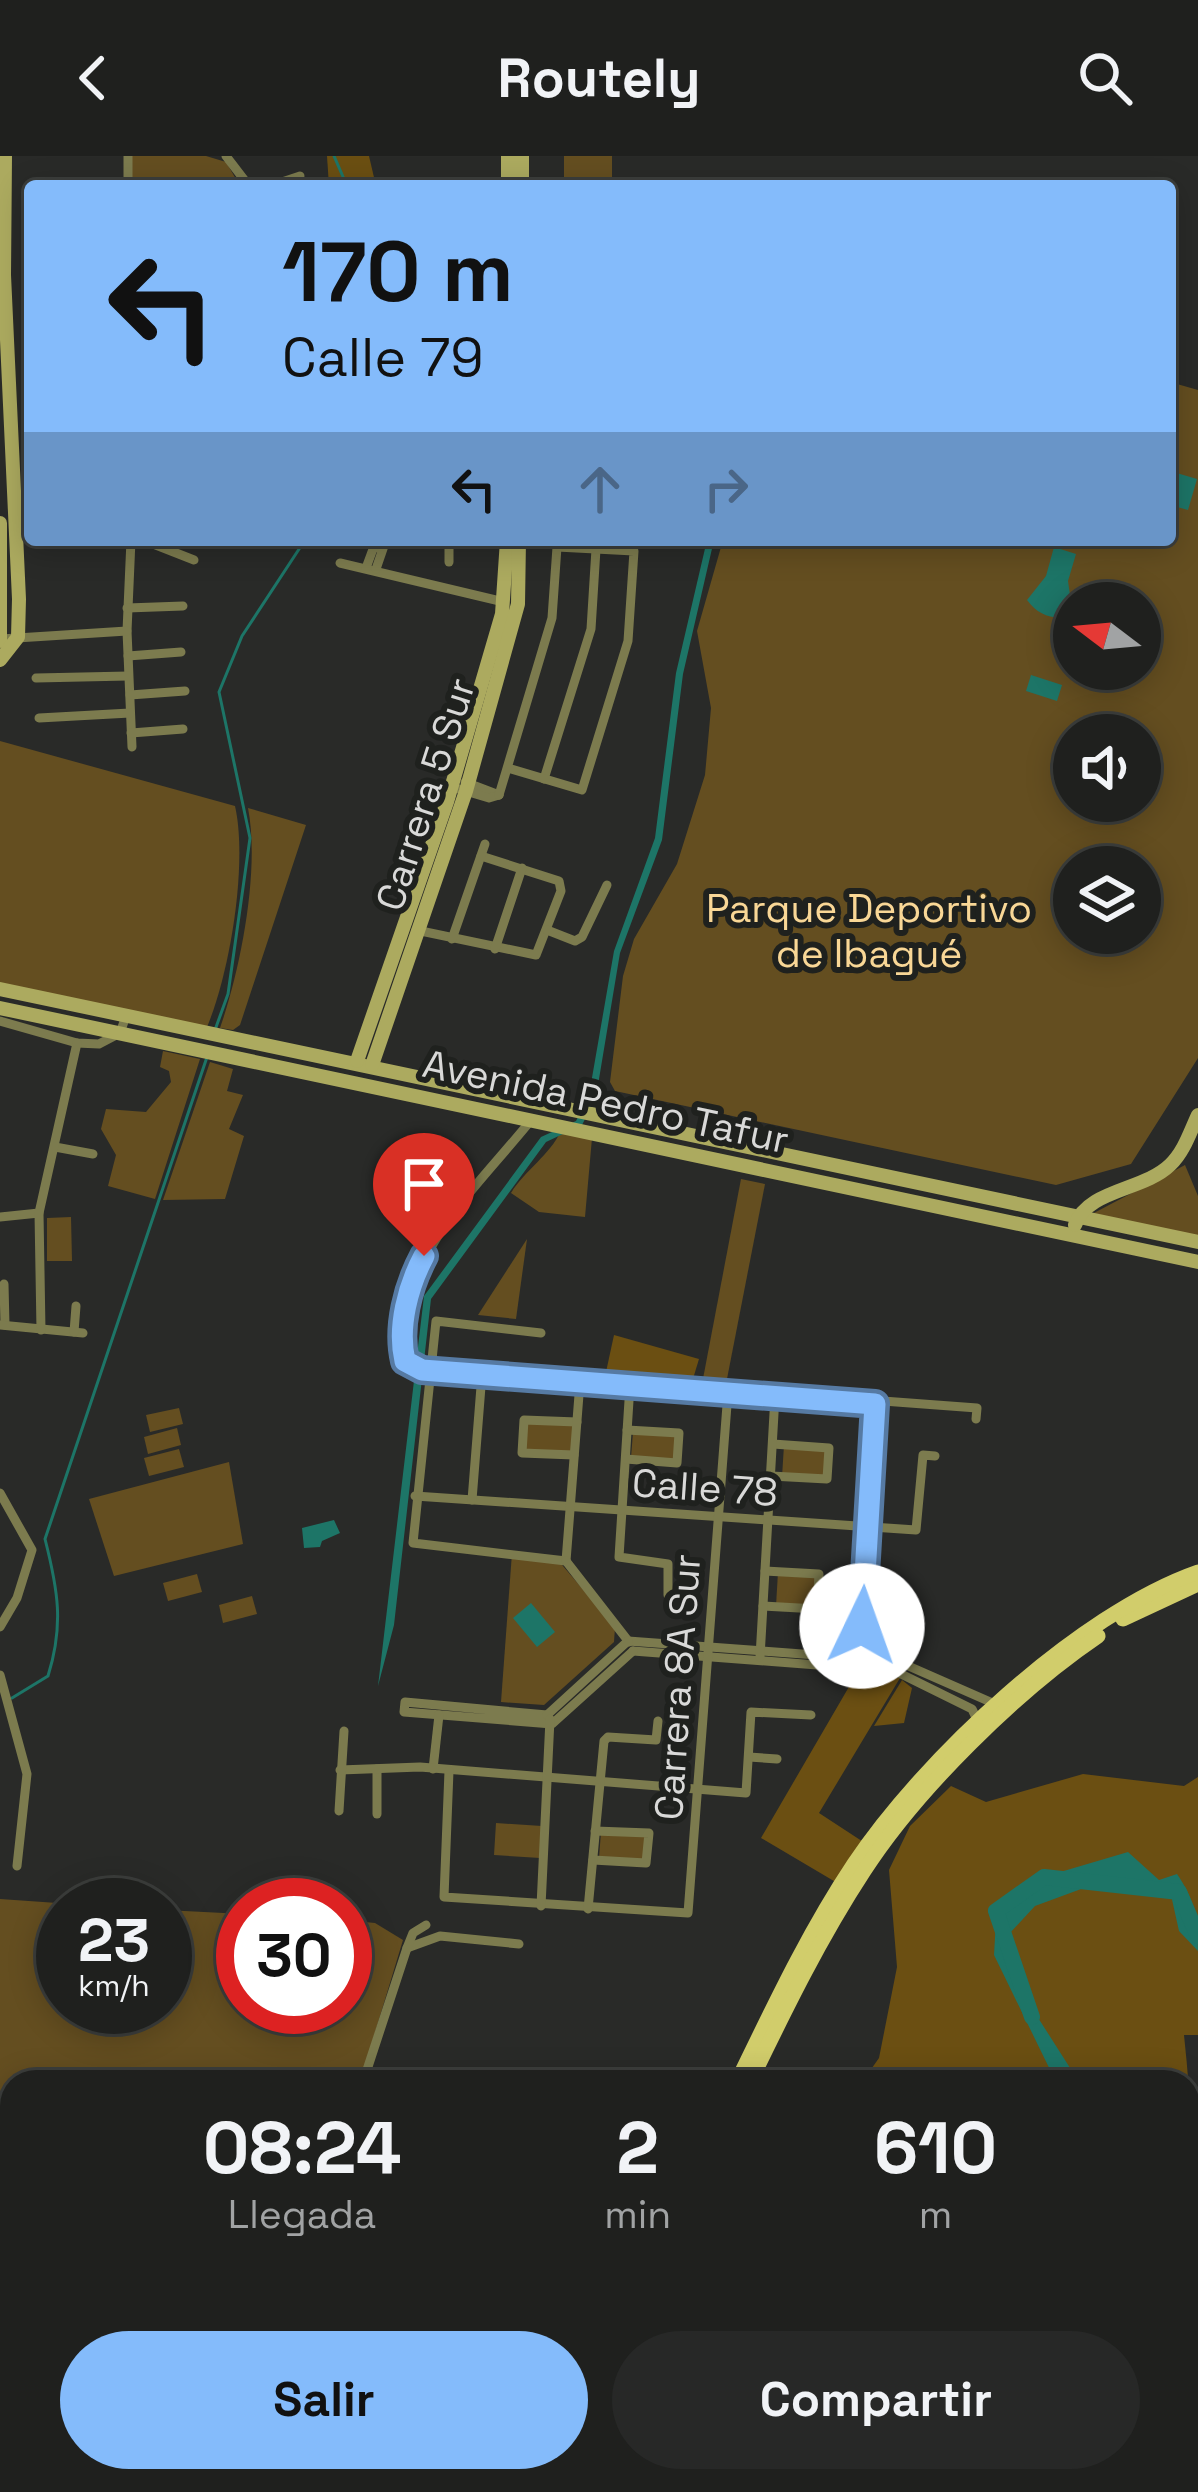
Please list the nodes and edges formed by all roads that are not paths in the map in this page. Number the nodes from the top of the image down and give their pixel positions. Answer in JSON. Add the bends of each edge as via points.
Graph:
{"nodes":[{"id":1,"x":5,"y":156,"type":"edge"},
{"id":2,"x":226,"y":156,"type":"edge"},
{"id":3,"x":300,"y":176,"type":"dead end"},
{"id":4,"x":244,"y":180,"type":"edge"},
{"id":5,"x":288,"y":180,"type":"edge"},
{"id":6,"x":2,"y":214,"type":"edge"},
{"id":7,"x":5,"y":411,"type":"edge"},
{"id":8,"x":0,"y":523,"type":"edge"},
{"id":9,"x":134,"y":546,"type":"edge"},
{"id":10,"x":153,"y":546,"type":"edge"},
{"id":11,"x":379,"y":546,"type":"edge"},
{"id":12,"x":449,"y":546,"type":"edge"},
{"id":13,"x":507,"y":546,"type":"edge"},
{"id":14,"x":519,"y":546,"type":"edge"},
{"id":15,"x":596,"y":549,"type":"junction"},
{"id":16,"x":194,"y":560,"type":"dead end"},
{"id":17,"x":449,"y":562,"type":"dead end"},
{"id":18,"x":340,"y":563,"type":"dead end"},
{"id":19,"x":371,"y":568,"type":"junction"},
{"id":20,"x":504,"y":602,"type":"junction"},
{"id":21,"x":183,"y":606,"type":"dead end"},
{"id":22,"x":127,"y":608,"type":"junction"},
{"id":23,"x":127,"y":631,"type":"junction"},
{"id":24,"x":18,"y":638,"type":"junction"},
{"id":25,"x":0,"y":640,"type":"edge"},
{"id":26,"x":182,"y":652,"type":"dead end"},
{"id":27,"x":128,"y":656,"type":"junction"},
{"id":28,"x":0,"y":660,"type":"edge"},
{"id":29,"x":128,"y":676,"type":"junction"},
{"id":30,"x":36,"y":678,"type":"dead end"},
{"id":31,"x":185,"y":691,"type":"dead end"},
{"id":32,"x":130,"y":695,"type":"junction"},
{"id":33,"x":130,"y":713,"type":"junction"},
{"id":34,"x":39,"y":718,"type":"dead end"},
{"id":35,"x":183,"y":729,"type":"dead end"},
{"id":36,"x":131,"y":733,"type":"junction"},
{"id":37,"x":132,"y":747,"type":"dead end"},
{"id":38,"x":508,"y":768,"type":"junction"},
{"id":39,"x":544,"y":779,"type":"junction"},
{"id":40,"x":460,"y":785,"type":"junction"},
{"id":41,"x":485,"y":844,"type":"dead end"},
{"id":42,"x":481,"y":856,"type":"junction"},
{"id":43,"x":522,"y":868,"type":"junction"},
{"id":44,"x":607,"y":885,"type":"dead end"},
{"id":45,"x":416,"y":930,"type":"junction"},
{"id":46,"x":547,"y":930,"type":"junction"},
{"id":47,"x":452,"y":939,"type":"junction"},
{"id":48,"x":495,"y":949,"type":"junction"},
{"id":49,"x":0,"y":989,"type":"edge"},
{"id":50,"x":0,"y":1008,"type":"edge"},
{"id":51,"x":126,"y":1016,"type":"junction"},
{"id":52,"x":0,"y":1021,"type":"edge"},
{"id":53,"x":119,"y":1033,"type":"junction"},
{"id":54,"x":77,"y":1042,"type":"junction"},
{"id":55,"x":364,"y":1063,"type":"junction"},
{"id":56,"x":1198,"y":1114,"type":"edge"},
{"id":57,"x":532,"y":1119,"type":"junction"},
{"id":58,"x":55,"y":1147,"type":"junction"},
{"id":59,"x":93,"y":1154,"type":"dead end"},
{"id":60,"x":39,"y":1214,"type":"junction"},
{"id":61,"x":0,"y":1217,"type":"edge"},
{"id":62,"x":1077,"y":1218,"type":"junction"},
{"id":63,"x":1072,"y":1235,"type":"junction"},
{"id":64,"x":1198,"y":1241,"type":"edge"},
{"id":65,"x":1198,"y":1262,"type":"edge"},
{"id":66,"x":4,"y":1284,"type":"dead end"},
{"id":67,"x":76,"y":1306,"type":"dead end"},
{"id":68,"x":2,"y":1325,"type":"edge"},
{"id":69,"x":41,"y":1330,"type":"junction"},
{"id":70,"x":541,"y":1333,"type":"dead end"},
{"id":71,"x":421,"y":1369,"type":"junction"},
{"id":72,"x":482,"y":1374,"type":"junction"},
{"id":73,"x":580,"y":1382,"type":"junction"},
{"id":74,"x":630,"y":1385,"type":"junction"},
{"id":75,"x":728,"y":1392,"type":"junction"},
{"id":76,"x":775,"y":1396,"type":"junction"},
{"id":77,"x":875,"y":1404,"type":"junction"},
{"id":78,"x":976,"y":1413,"type":"dead end"},
{"id":79,"x":577,"y":1422,"type":"junction"},
{"id":80,"x":627,"y":1430,"type":"junction"},
{"id":81,"x":772,"y":1444,"type":"junction"},
{"id":82,"x":574,"y":1455,"type":"junction"},
{"id":83,"x":929,"y":1456,"type":"dead end"},
{"id":84,"x":626,"y":1459,"type":"junction"},
{"id":85,"x":771,"y":1476,"type":"junction"},
{"id":86,"x":0,"y":1493,"type":"edge"},
{"id":87,"x":415,"y":1496,"type":"junction"},
{"id":88,"x":472,"y":1500,"type":"junction"},
{"id":89,"x":572,"y":1508,"type":"junction"},
{"id":90,"x":622,"y":1511,"type":"junction"},
{"id":91,"x":719,"y":1518,"type":"junction"},
{"id":92,"x":768,"y":1522,"type":"junction"},
{"id":93,"x":868,"y":1528,"type":"junction"},
{"id":94,"x":566,"y":1561,"type":"junction"},
{"id":95,"x":765,"y":1571,"type":"junction"},
{"id":96,"x":1198,"y":1572,"type":"edge"},
{"id":97,"x":1198,"y":1584,"type":"edge"},
{"id":98,"x":668,"y":1595,"type":"dead end"},
{"id":99,"x":763,"y":1606,"type":"junction"},
{"id":100,"x":0,"y":1627,"type":"edge"},
{"id":101,"x":631,"y":1646,"type":"junction"},
{"id":102,"x":710,"y":1654,"type":"junction"},
{"id":103,"x":760,"y":1658,"type":"junction"},
{"id":104,"x":866,"y":1663,"type":"junction"},
{"id":105,"x":0,"y":1675,"type":"edge"},
{"id":106,"x":1000,"y":1704,"type":"junction"},
{"id":107,"x":459,"y":1712,"type":"junction"},
{"id":108,"x":440,"y":1715,"type":"junction"},
{"id":109,"x":811,"y":1715,"type":"dead end"},
{"id":110,"x":550,"y":1719,"type":"junction"},
{"id":111,"x":658,"y":1721,"type":"dead end"},
{"id":112,"x":979,"y":1724,"type":"junction"},
{"id":113,"x":344,"y":1731,"type":"dead end"},
{"id":114,"x":749,"y":1757,"type":"junction"},
{"id":115,"x":777,"y":1759,"type":"dead end"},
{"id":116,"x":377,"y":1769,"type":"junction"},
{"id":117,"x":433,"y":1769,"type":"junction"},
{"id":118,"x":340,"y":1770,"type":"junction"},
{"id":119,"x":449,"y":1772,"type":"junction"},
{"id":120,"x":549,"y":1779,"type":"junction"},
{"id":121,"x":599,"y":1783,"type":"junction"},
{"id":122,"x":700,"y":1791,"type":"junction"},
{"id":123,"x":339,"y":1811,"type":"dead end"},
{"id":124,"x":377,"y":1814,"type":"dead end"},
{"id":125,"x":595,"y":1831,"type":"junction"},
{"id":126,"x":593,"y":1860,"type":"junction"},
{"id":127,"x":17,"y":1866,"type":"dead end"},
{"id":128,"x":541,"y":1906,"type":"junction"},
{"id":129,"x":588,"y":1909,"type":"junction"},
{"id":130,"x":426,"y":1925,"type":"dead end"},
{"id":131,"x":519,"y":1944,"type":"dead end"},
{"id":132,"x":407,"y":1948,"type":"junction"},
{"id":133,"x":368,"y":2070,"type":"edge"},
{"id":134,"x":743,"y":2070,"type":"edge"},
{"id":135,"x":756,"y":2070,"type":"edge"}],
"edges":[{"from":1,"to":6,"type":"main road"},
{"from":2,"to":4,"type":"street"},
{"from":3,"to":5,"type":"street"},
{"from":6,"to":7,"type":"main road"},
{"from":7,"to":24,"type":"main road"},
{"from":8,"to":25,"type":"main road"},
{"from":9,"to":22,"type":"street"},
{"from":10,"to":16,"type":"street"},
{"from":11,"to":19,"type":"street"},
{"from":12,"to":17,"type":"street"},
{"from":13,"to":20,"type":"main road","name":"Carrera 5 Sur"},
{"from":14,"to":40,"type":"main road","name":"Carrera 5 Sur","via":[[518,604]]},
{"from":15,"to":38,"type":"street","via":[[557,547],[552,618]]},
{"from":15,"to":39,"type":"street","via":[[591,629]]},
{"from":15,"to":39,"type":"street","via":[[634,551],[628,641],[582,790]]},
{"from":18,"to":19,"type":"street"},
{"from":19,"to":20,"type":"street"},
{"from":20,"to":40,"type":"main road","name":"Carrera 5 Sur"},
{"from":21,"to":22,"type":"street"},
{"from":22,"to":23,"type":"street"},
{"from":23,"to":24,"type":"street"},
{"from":23,"to":27,"type":"street"},
{"from":24,"to":25,"type":"street"},
{"from":24,"to":28,"type":"main road"},
{"from":26,"to":27,"type":"street"},
{"from":27,"to":29,"type":"street"},
{"from":29,"to":30,"type":"street"},
{"from":29,"to":32,"type":"street"},
{"from":31,"to":32,"type":"street"},
{"from":32,"to":33,"type":"street"},
{"from":33,"to":34,"type":"street"},
{"from":33,"to":36,"type":"street"},
{"from":35,"to":36,"type":"street"},
{"from":36,"to":37,"type":"street"},
{"from":38,"to":39,"type":"street"},
{"from":38,"to":40,"type":"street","via":[[499,795]]},
{"from":40,"to":45,"type":"main road","name":"Carrera 5 Sur"},
{"from":40,"to":55,"type":"main road","name":"Carrera 5 Sur"},
{"from":41,"to":42,"type":"street"},
{"from":42,"to":43,"type":"street"},
{"from":42,"to":47,"type":"street"},
{"from":43,"to":46,"type":"street","via":[[561,884]]},
{"from":43,"to":48,"type":"street"},
{"from":44,"to":46,"type":"street","via":[[581,938]]},
{"from":45,"to":47,"type":"street"},
{"from":45,"to":55,"type":"main road","name":"Carrera 5 Sur"},
{"from":46,"to":48,"type":"street","via":[[536,956]]},
{"from":47,"to":48,"type":"street"},
{"from":49,"to":51,"type":"main road","name":"Avenida Pedro Tafur"},
{"from":50,"to":53,"type":"main road","name":"Avenida Pedro Tafur"},
{"from":51,"to":53,"type":"street"},
{"from":51,"to":55,"type":"main road","name":"Avenida Pedro Tafur"},
{"from":52,"to":54,"type":"street"},
{"from":53,"to":54,"type":"street","via":[[100,1044]]},
{"from":53,"to":57,"type":"main road","name":"Avenida Pedro Tafur"},
{"from":54,"to":58,"type":"street"},
{"from":55,"to":62,"type":"main road","name":"Avenida Pedro Tafur"},
{"from":56,"to":62,"type":"main road","via":[[1166,1169],[1086,1205]]},
{"from":57,"to":63,"type":"main road","name":"Avenida Pedro Tafur"},
{"from":57,"to":71,"type":"street","via":[[410,1283],[402,1349]]},
{"from":58,"to":59,"type":"street"},
{"from":58,"to":60,"type":"street"},
{"from":60,"to":61,"type":"street"},
{"from":60,"to":69,"type":"street"},
{"from":62,"to":63,"type":"main road"},
{"from":62,"to":64,"type":"main road","name":"Avenida Pedro Tafur"},
{"from":63,"to":65,"type":"main road","name":"Avenida Pedro Tafur"},
{"from":66,"to":68,"type":"street"},
{"from":67,"to":69,"type":"street","via":[[78,1332]]},
{"from":68,"to":69,"type":"street"},
{"from":70,"to":71,"type":"street","via":[[436,1321]]},
{"from":71,"to":72,"type":"street"},
{"from":71,"to":87,"type":"street"},
{"from":72,"to":73,"type":"street"},
{"from":72,"to":88,"type":"street"},
{"from":73,"to":74,"type":"street"},
{"from":73,"to":79,"type":"street"},
{"from":74,"to":75,"type":"street"},
{"from":74,"to":80,"type":"street"},
{"from":75,"to":76,"type":"street"},
{"from":75,"to":91,"type":"street","name":"Carrera 8A Sur"},
{"from":76,"to":77,"type":"street"},
{"from":76,"to":81,"type":"street","name":"Carrera 8A Sur"},
{"from":77,"to":78,"type":"street"},
{"from":77,"to":93,"type":"street"},
{"from":79,"to":82,"type":"street"},
{"from":79,"to":82,"type":"street","via":[[524,1420],[522,1453]]},
{"from":80,"to":84,"type":"street"},
{"from":80,"to":84,"type":"street","via":[[679,1433],[677,1462]]},
{"from":81,"to":85,"type":"street","name":"Carrera 8A Sur"},
{"from":81,"to":85,"type":"street","via":[[829,1448],[827,1479]]},
{"from":82,"to":89,"type":"street"},
{"from":83,"to":93,"type":"street","name":"Calle 78","via":[[916,1530]]},
{"from":84,"to":90,"type":"street"},
{"from":85,"to":92,"type":"street","name":"Carrera 8A Sur"},
{"from":86,"to":100,"type":"street","via":[[30,1541],[17,1598]]},
{"from":87,"to":88,"type":"street","name":"Calle 78"},
{"from":87,"to":94,"type":"street","via":[[413,1543]]},
{"from":88,"to":89,"type":"street","name":"Calle 78"},
{"from":89,"to":90,"type":"street","name":"Calle 78"},
{"from":89,"to":94,"type":"street"},
{"from":90,"to":91,"type":"street","name":"Calle 78"},
{"from":90,"to":98,"type":"street","via":[[620,1557],[668,1564]]},
{"from":91,"to":92,"type":"street","name":"Calle 78"},
{"from":91,"to":102,"type":"street","name":"Carrera 8A Sur"},
{"from":92,"to":93,"type":"street","name":"Calle 78"},
{"from":92,"to":95,"type":"street","name":"Carrera 8A Sur"},
{"from":93,"to":104,"type":"street"},
{"from":94,"to":101,"type":"street"},
{"from":95,"to":99,"type":"street","name":"Carrera 8A Sur"},
{"from":95,"to":99,"type":"street","via":[[819,1574],[817,1609]]},
{"from":96,"to":106,"type":"main road","via":[[1102,1621]]},
{"from":97,"to":135,"type":"main road","via":[[1129,1616],[1067,1660],[899,1823],[815,1951]]},
{"from":99,"to":103,"type":"street","name":"Carrera 8A Sur"},
{"from":101,"to":102,"type":"street"},
{"from":101,"to":110,"type":"street"},
{"from":102,"to":103,"type":"street"},
{"from":102,"to":122,"type":"street","name":"Carrera 8A Sur"},
{"from":103,"to":104,"type":"street"},
{"from":104,"to":106,"type":"street","via":[[897,1661]]},
{"from":104,"to":112,"type":"street","via":[[911,1676],[972,1709]]},
{"from":105,"to":127,"type":"street","via":[[27,1774]]},
{"from":106,"to":112,"type":"main road"},
{"from":107,"to":108,"type":"street"},
{"from":107,"to":108,"type":"street","via":[[405,1702],[404,1712]]},
{"from":107,"to":110,"type":"street"},
{"from":108,"to":117,"type":"street"},
{"from":109,"to":114,"type":"street","name":"Carrera 8A Sur","via":[[752,1712]]},
{"from":110,"to":120,"type":"street"},
{"from":111,"to":121,"type":"street","via":[[656,1740],[608,1737]]},
{"from":112,"to":134,"type":"main road","via":[[857,1859]]},
{"from":113,"to":118,"type":"street"},
{"from":114,"to":115,"type":"street"},
{"from":114,"to":122,"type":"street","name":"Carrera 8A Sur","via":[[746,1793]]},
{"from":116,"to":117,"type":"street"},
{"from":116,"to":118,"type":"street"},
{"from":116,"to":124,"type":"street"},
{"from":117,"to":119,"type":"street"},
{"from":118,"to":123,"type":"street"},
{"from":119,"to":120,"type":"street"},
{"from":119,"to":128,"type":"street","via":[[444,1897]]},
{"from":120,"to":121,"type":"street"},
{"from":120,"to":128,"type":"street"},
{"from":121,"to":122,"type":"street"},
{"from":121,"to":125,"type":"street"},
{"from":122,"to":129,"type":"street","name":"Carrera 8A Sur","via":[[688,1912]]},
{"from":125,"to":126,"type":"street"},
{"from":125,"to":126,"type":"street","via":[[649,1833],[646,1864]]},
{"from":126,"to":129,"type":"street"},
{"from":128,"to":129,"type":"street"},
{"from":130,"to":132,"type":"street"},
{"from":131,"to":132,"type":"street","via":[[440,1936]]},
{"from":132,"to":133,"type":"street"}]}
